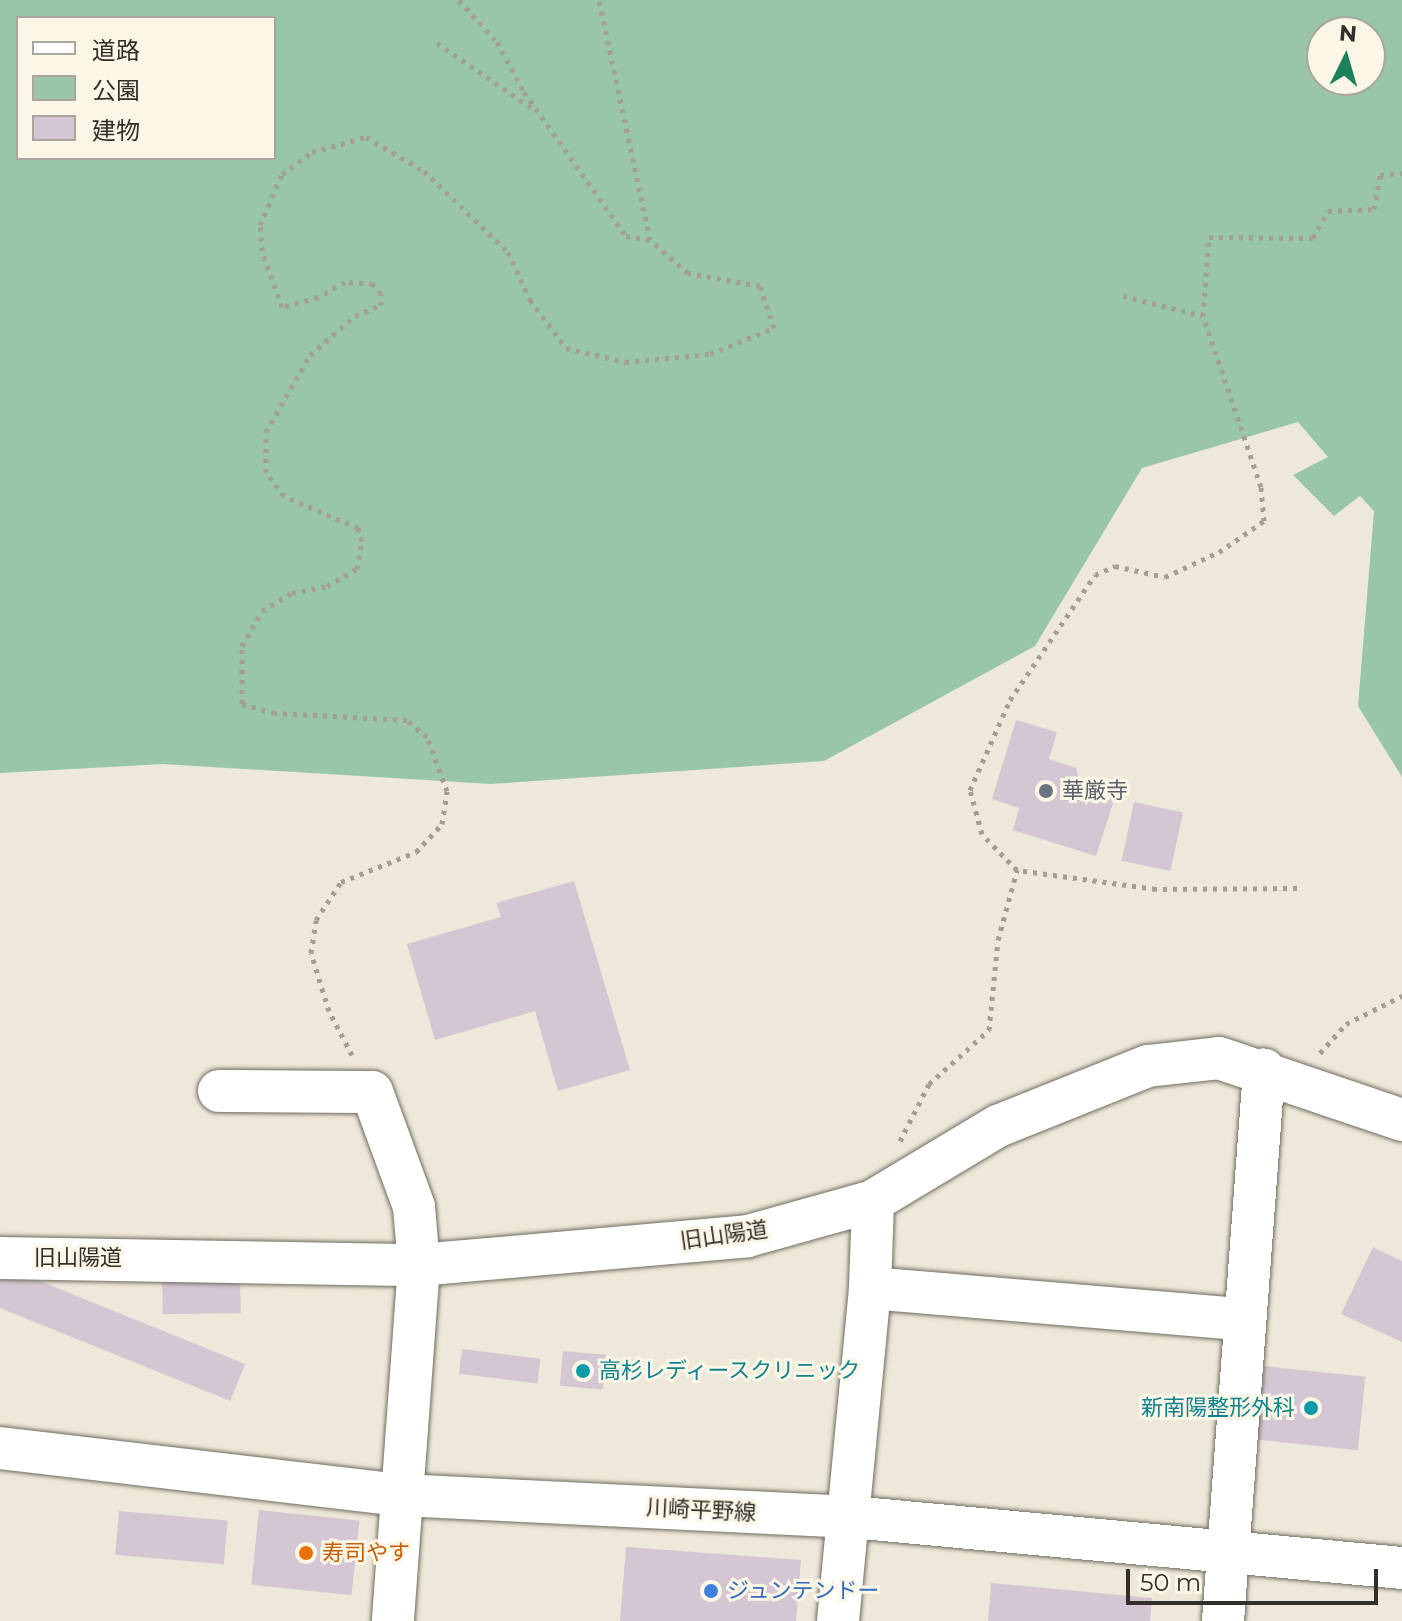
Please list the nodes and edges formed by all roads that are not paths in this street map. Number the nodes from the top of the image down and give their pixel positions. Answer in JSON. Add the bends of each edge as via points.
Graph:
{"nodes":[{"id":1,"x":1280,"y":1076,"type":"junction"},
{"id":2,"x":219,"y":1091,"type":"dead end"},
{"id":3,"x":1402,"y":1120,"type":"edge"},
{"id":4,"x":873,"y":1201,"type":"junction"},
{"id":5,"x":0,"y":1258,"type":"edge"},
{"id":6,"x":419,"y":1265,"type":"junction"},
{"id":7,"x":870,"y":1288,"type":"junction"},
{"id":8,"x":1242,"y":1319,"type":"junction"},
{"id":9,"x":0,"y":1448,"type":"edge"},
{"id":10,"x":401,"y":1495,"type":"junction"},
{"id":11,"x":851,"y":1517,"type":"junction"},
{"id":12,"x":1229,"y":1555,"type":"junction"},
{"id":13,"x":1402,"y":1568,"type":"edge"},
{"id":14,"x":393,"y":1621,"type":"edge"},
{"id":15,"x":838,"y":1621,"type":"edge"},
{"id":16,"x":1223,"y":1621,"type":"edge"}],
"edges":[{"from":1,"to":3,"type":"street","name":"旧山陽道"},
{"from":1,"to":4,"type":"street","name":"旧山陽道","via":[[1219,1058],[1148,1066],[998,1126]]},
{"from":1,"to":8,"type":"street"},
{"from":2,"to":6,"type":"street","via":[[372,1092],[414,1207]]},
{"from":4,"to":6,"type":"street","name":"旧山陽道","via":[[748,1236]]},
{"from":4,"to":7,"type":"street"},
{"from":5,"to":6,"type":"street","name":"旧山陽道"},
{"from":6,"to":10,"type":"street"},
{"from":7,"to":8,"type":"street"},
{"from":7,"to":11,"type":"street"},
{"from":8,"to":12,"type":"street","via":[[1227,1513]]},
{"from":9,"to":10,"type":"street","name":"川崎平野線"},
{"from":10,"to":11,"type":"street","name":"川崎平野線"},
{"from":10,"to":14,"type":"street"},
{"from":11,"to":12,"type":"street","name":"川崎平野線"},
{"from":11,"to":15,"type":"street"},
{"from":12,"to":13,"type":"street","name":"川崎平野線"},
{"from":12,"to":16,"type":"street"}]}
